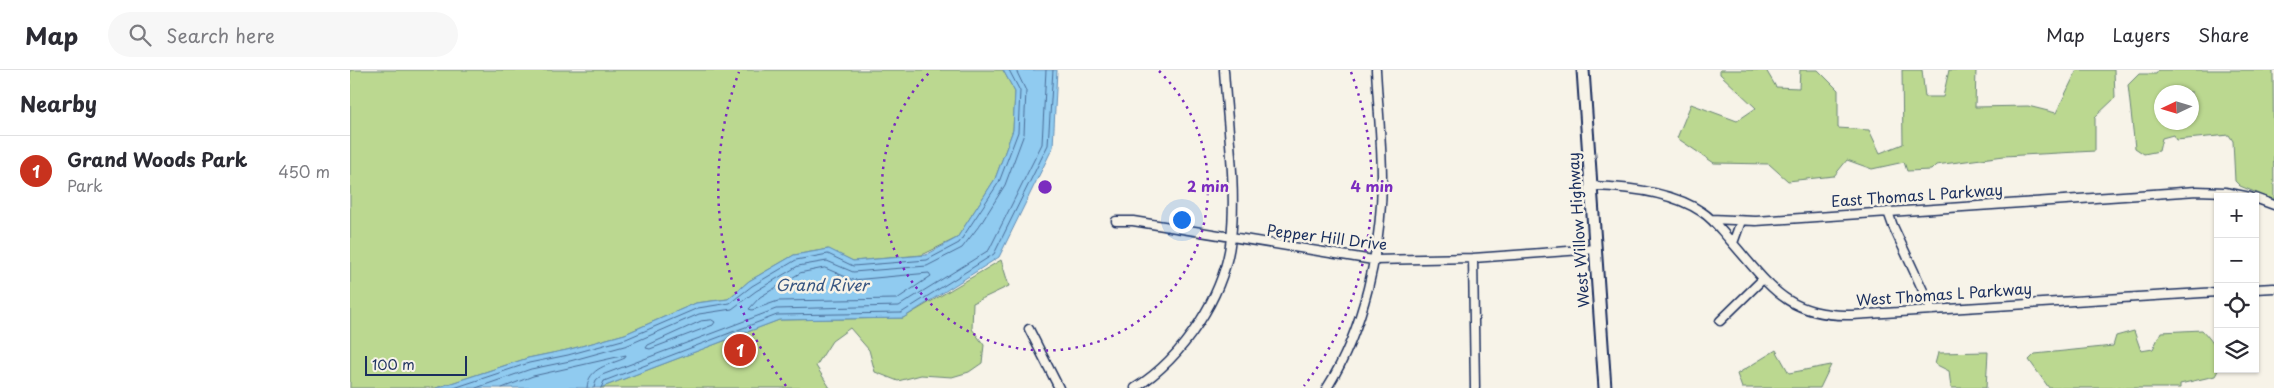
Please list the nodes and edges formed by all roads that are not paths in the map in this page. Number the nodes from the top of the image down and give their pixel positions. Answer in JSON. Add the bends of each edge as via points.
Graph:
{"nodes":[{"id":1,"x":1224,"y":70,"type":"edge"},
{"id":2,"x":1376,"y":70,"type":"edge"},
{"id":3,"x":1583,"y":70,"type":"edge"},
{"id":4,"x":1592,"y":186,"type":"junction"},
{"id":5,"x":2230,"y":193,"type":"edge"},
{"id":6,"x":2259,"y":200,"type":"edge"},
{"id":7,"x":2274,"y":206,"type":"edge"},
{"id":8,"x":1888,"y":212,"type":"junction"},
{"id":9,"x":1711,"y":218,"type":"junction"},
{"id":10,"x":1116,"y":221,"type":"dead end"},
{"id":11,"x":1741,"y":221,"type":"junction"},
{"id":12,"x":1231,"y":238,"type":"junction"},
{"id":13,"x":1733,"y":244,"type":"junction"},
{"id":14,"x":1595,"y":249,"type":"junction"},
{"id":15,"x":1474,"y":258,"type":"junction"},
{"id":16,"x":1373,"y":260,"type":"junction"},
{"id":17,"x":1763,"y":279,"type":"junction"},
{"id":18,"x":2274,"y":288,"type":"edge"},
{"id":19,"x":2259,"y":289,"type":"edge"},
{"id":20,"x":2214,"y":292,"type":"edge"},
{"id":21,"x":1932,"y":310,"type":"junction"},
{"id":22,"x":1720,"y":321,"type":"dead end"},
{"id":23,"x":1030,"y":329,"type":"dead end"},
{"id":24,"x":1059,"y":388,"type":"edge"},
{"id":25,"x":1135,"y":388,"type":"edge"},
{"id":26,"x":1327,"y":388,"type":"edge"},
{"id":27,"x":1475,"y":388,"type":"edge"},
{"id":28,"x":1605,"y":388,"type":"edge"}],
"edges":[{"from":1,"to":12,"type":"street","via":[[1232,199]]},
{"from":2,"to":16,"type":"street","via":[[1382,179]]},
{"from":3,"to":4,"type":"street","name":"West Willow Highway"},
{"from":4,"to":9,"type":"street","name":"East Thomas L Parkway","via":[[1653,192],[1700,210]]},
{"from":4,"to":14,"type":"street","name":"West Willow Highway"},
{"from":5,"to":8,"type":"street","name":"East Thomas L Parkway","via":[[2197,191]]},
{"from":6,"to":7,"type":"street"},
{"from":8,"to":11,"type":"street","name":"East Thomas L Parkway"},
{"from":8,"to":21,"type":"street"},
{"from":9,"to":11,"type":"street","name":"East Thomas L Parkway"},
{"from":9,"to":13,"type":"street","name":"West Thomas L Parkway"},
{"from":10,"to":12,"type":"street","name":"Pepper Hill Drive"},
{"from":11,"to":13,"type":"street"},
{"from":12,"to":16,"type":"street","name":"Pepper Hill Drive"},
{"from":12,"to":25,"type":"street","via":[[1211,300],[1193,332],[1164,365]]},
{"from":13,"to":17,"type":"street","name":"West Thomas L Parkway"},
{"from":14,"to":15,"type":"street","name":"Pepper Hill Drive"},
{"from":14,"to":28,"type":"street","name":"West Willow Highway"},
{"from":15,"to":16,"type":"street","name":"Pepper Hill Drive"},
{"from":15,"to":27,"type":"street"},
{"from":16,"to":26,"type":"street","via":[[1354,332]]},
{"from":17,"to":21,"type":"street","name":"West Thomas L Parkway","via":[[1790,302],[1818,314]]},
{"from":17,"to":22,"type":"street"},
{"from":18,"to":19,"type":"street"},
{"from":20,"to":21,"type":"street","name":"West Thomas L Parkway"},
{"from":23,"to":24,"type":"street"}]}
